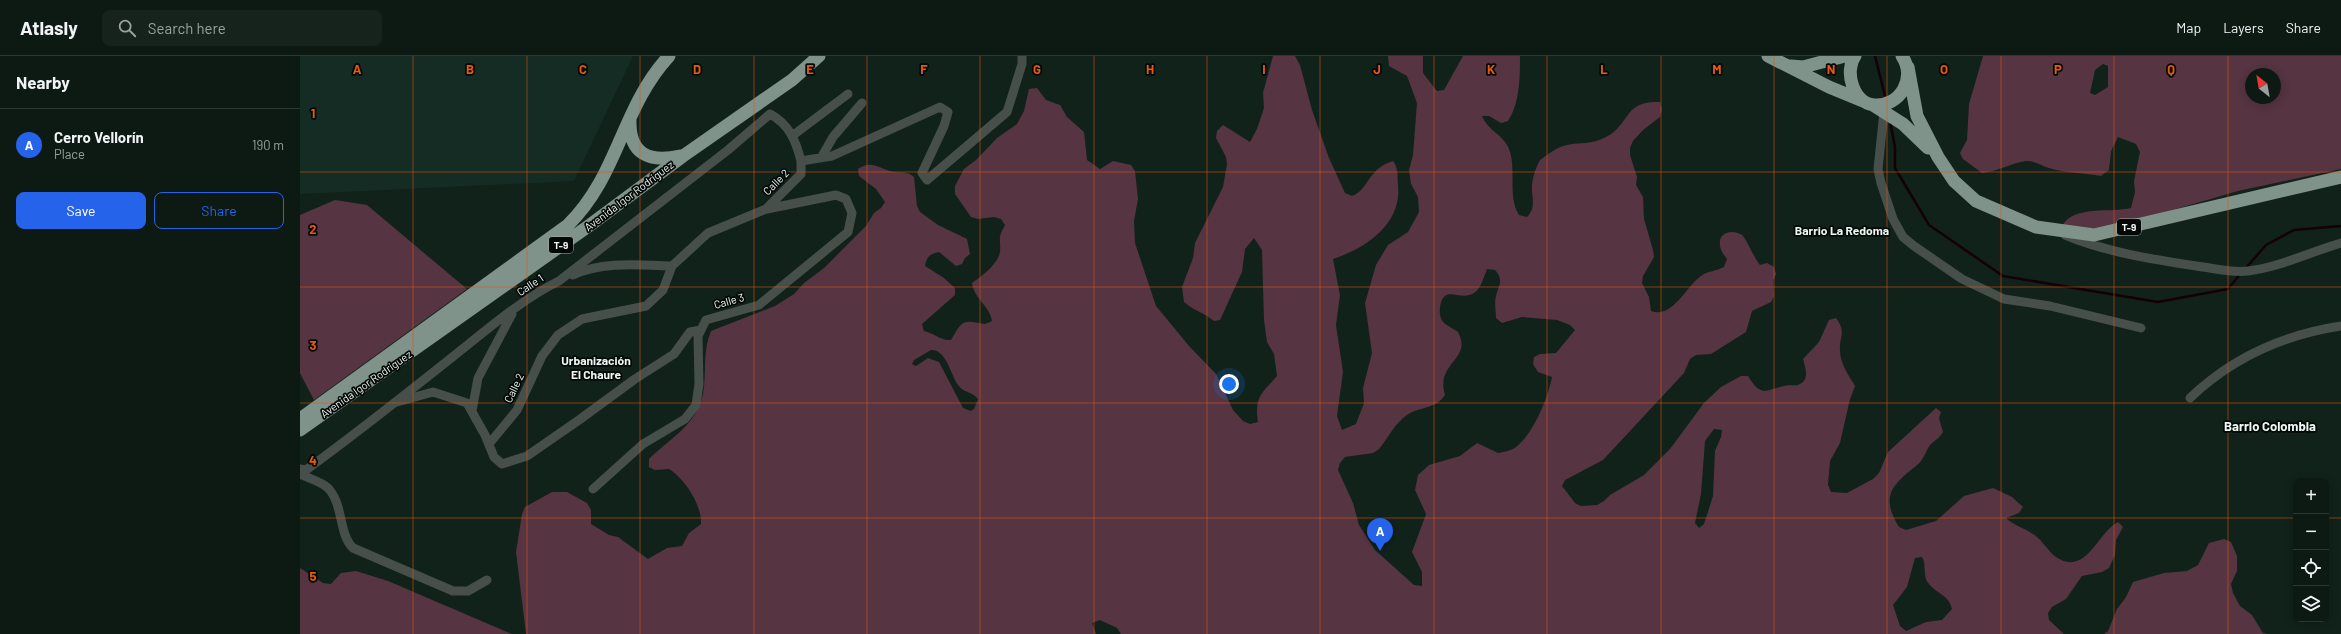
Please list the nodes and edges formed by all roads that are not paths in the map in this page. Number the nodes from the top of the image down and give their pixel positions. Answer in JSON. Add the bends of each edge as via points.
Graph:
{"nodes":[{"id":1,"x":669,"y":56,"type":"edge"},
{"id":2,"x":820,"y":56,"type":"edge"},
{"id":3,"x":1022,"y":56,"type":"edge"},
{"id":4,"x":1845,"y":56,"type":"edge"},
{"id":5,"x":1855,"y":56,"type":"edge"},
{"id":6,"x":1771,"y":58,"type":"edge"},
{"id":7,"x":1905,"y":60,"type":"edge"},
{"id":8,"x":848,"y":94,"type":"dead end"},
{"id":9,"x":862,"y":103,"type":"dead end"},
{"id":10,"x":1880,"y":106,"type":"junction"},
{"id":11,"x":630,"y":116,"type":"junction"},
{"id":12,"x":792,"y":136,"type":"junction"},
{"id":13,"x":683,"y":156,"type":"junction"},
{"id":14,"x":1938,"y":157,"type":"junction"},
{"id":15,"x":821,"y":158,"type":"junction"},
{"id":16,"x":801,"y":161,"type":"junction"},
{"id":17,"x":2341,"y":177,"type":"edge"},
{"id":18,"x":766,"y":209,"type":"junction"},
{"id":19,"x":2056,"y":231,"type":"junction"},
{"id":20,"x":2341,"y":243,"type":"edge"},
{"id":21,"x":672,"y":266,"type":"junction"},
{"id":22,"x":559,"y":281,"type":"junction"},
{"id":23,"x":513,"y":311,"type":"junction"},
{"id":24,"x":2341,"y":327,"type":"edge"},
{"id":25,"x":2141,"y":328,"type":"dead end"},
{"id":26,"x":701,"y":330,"type":"junction"},
{"id":27,"x":2190,"y":398,"type":"dead end"},
{"id":28,"x":397,"y":402,"type":"junction"},
{"id":29,"x":472,"y":411,"type":"junction"},
{"id":30,"x":300,"y":419,"type":"edge"},
{"id":31,"x":300,"y":430,"type":"edge"},
{"id":32,"x":489,"y":444,"type":"junction"},
{"id":33,"x":300,"y":469,"type":"edge"},
{"id":34,"x":300,"y":474,"type":"edge"},
{"id":35,"x":592,"y":489,"type":"dead end"},
{"id":36,"x":488,"y":580,"type":"dead end"}],
"edges":[{"from":1,"to":11,"type":"highway","name":"Avenida Igor Rodríguez","number":"T-9","via":[[650,78]]},
{"from":2,"to":13,"type":"highway","name":"Avenida Igor Rodríguez","number":"T-9","via":[[792,80]]},
{"from":3,"to":15,"type":"street","name":"Calle 2","via":[[1022,64],[1007,112],[927,180],[922,173],[948,112],[940,107],[832,156]]},
{"from":4,"to":6,"type":"highway","number":"T-9","via":[[1803,67],[1787,66]]},
{"from":5,"to":10,"type":"highway","number":"T-9","via":[[1849,73],[1851,84]]},
{"from":6,"to":10,"type":"highway","number":"T-9","via":[[1829,87]]},
{"from":7,"to":10,"type":"highway","number":"T-9","via":[[1909,79],[1905,87]]},
{"from":7,"to":14,"type":"highway","number":"T-9","via":[[1917,116]]},
{"from":8,"to":12,"type":"street"},
{"from":9,"to":15,"type":"street","via":[[833,137]]},
{"from":10,"to":14,"type":"highway","number":"T-9"},
{"from":10,"to":25,"type":"street","via":[[1880,183],[1893,219],[1904,237],[1914,246],[1962,279],[2004,299],[2050,306]]},
{"from":11,"to":13,"type":"highway","number":"T-9","via":[[630,132],[639,151],[655,158]]},
{"from":11,"to":30,"type":"highway","name":"Avenida Igor Rodríguez","number":"T-9","via":[[602,183],[583,211],[568,225]]},
{"from":12,"to":16,"type":"street"},
{"from":12,"to":22,"type":"street","name":"Calle 1","via":[[781,120],[770,114],[728,150]]},
{"from":13,"to":31,"type":"highway","name":"Avenida Igor Rodríguez","number":"T-9","via":[[590,225]]},
{"from":14,"to":19,"type":"highway","number":"T-9","via":[[1954,181],[1976,201],[2019,221]]},
{"from":15,"to":16,"type":"street","name":"Calle 2"},
{"from":16,"to":18,"type":"street","name":"Calle 2","via":[[801,174]]},
{"from":17,"to":19,"type":"highway","number":"T-9","via":[[2094,235]]},
{"from":18,"to":21,"type":"street","name":"Calle 2","via":[[708,233]]},
{"from":18,"to":26,"type":"street","name":"Calle 3","via":[[836,195],[846,199],[852,213],[848,232],[759,305],[706,320]]},
{"from":19,"to":20,"type":"street","via":[[2091,246],[2186,264],[2247,272],[2271,267]]},
{"from":21,"to":22,"type":"street","via":[[630,264],[582,270]]},
{"from":21,"to":32,"type":"street","name":"Calle 2","via":[[663,290],[646,306],[582,319],[558,334],[542,356],[517,410]]},
{"from":22,"to":23,"type":"street","name":"Calle 1","via":[[544,288]]},
{"from":23,"to":28,"type":"street","name":"Calle 1"},
{"from":23,"to":29,"type":"street","via":[[478,378]]},
{"from":24,"to":27,"type":"street","via":[[2287,338],[2265,346],[2210,379]]},
{"from":26,"to":32,"type":"street","name":"Calle 3","via":[[690,332],[674,354],[527,456],[502,464],[494,457]]},
{"from":26,"to":35,"type":"street","via":[[698,336],[699,384],[696,405],[685,419],[643,444]]},
{"from":28,"to":29,"type":"street","via":[[432,392],[467,403]]},
{"from":28,"to":33,"type":"street","name":"Calle 1","via":[[306,470]]},
{"from":29,"to":32,"type":"street"},
{"from":34,"to":36,"type":"street","via":[[327,487],[336,503],[346,538],[353,548],[453,591],[468,591]]}]}
